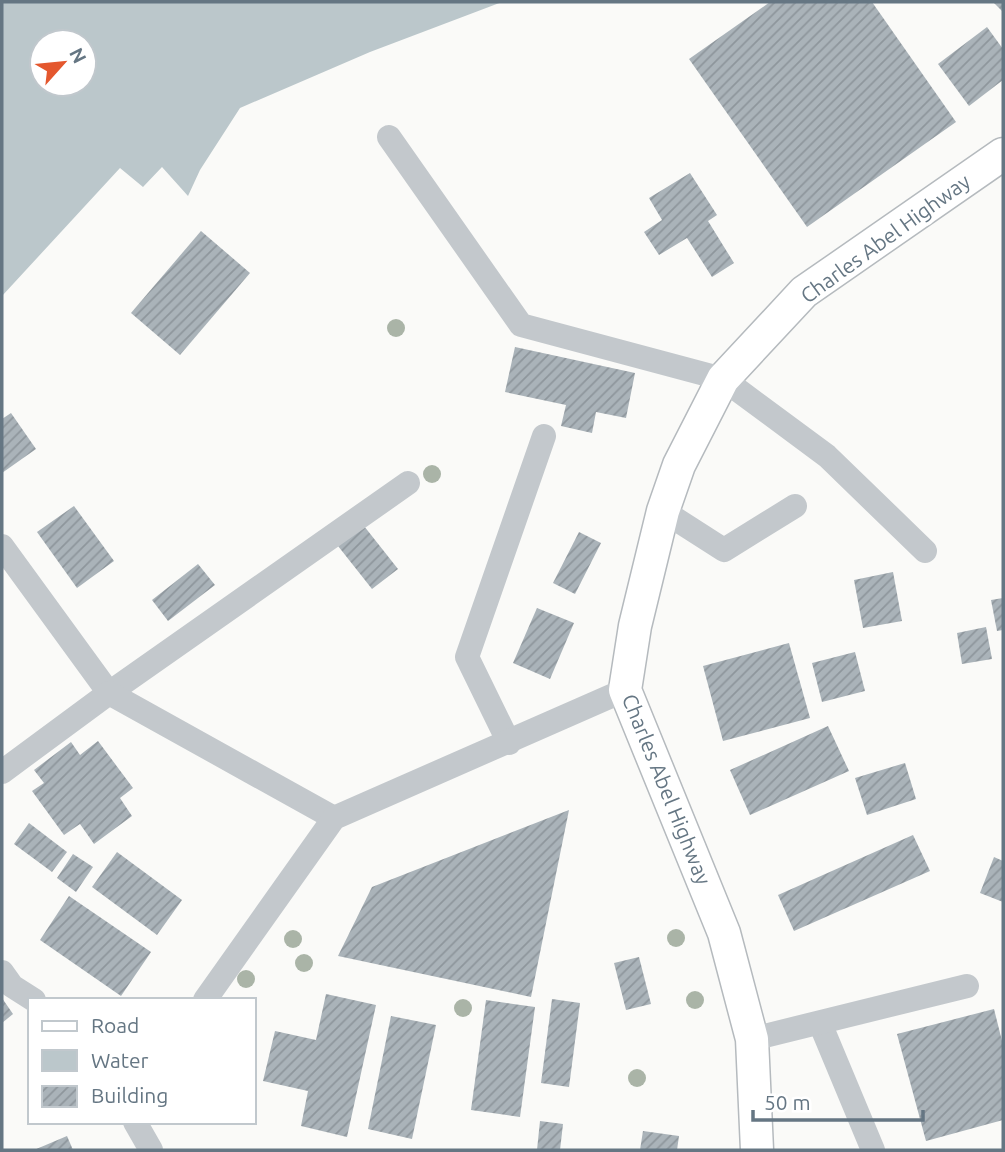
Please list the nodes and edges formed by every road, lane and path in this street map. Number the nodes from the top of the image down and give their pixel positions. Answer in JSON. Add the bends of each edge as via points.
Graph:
{"nodes":[{"id":1,"x":389,"y":137,"type":"dead end"},
{"id":2,"x":1003,"y":154,"type":"edge"},
{"id":3,"x":723,"y":379,"type":"junction"},
{"id":4,"x":544,"y":436,"type":"dead end"},
{"id":5,"x":408,"y":483,"type":"dead end"},
{"id":6,"x":795,"y":506,"type":"dead end"},
{"id":7,"x":663,"y":512,"type":"junction"},
{"id":8,"x":2,"y":546,"type":"edge"},
{"id":9,"x":925,"y":551,"type":"dead end"},
{"id":10,"x":625,"y":690,"type":"junction"},
{"id":11,"x":110,"y":693,"type":"junction"},
{"id":12,"x":509,"y":743,"type":"junction"},
{"id":13,"x":2,"y":772,"type":"edge"},
{"id":14,"x":334,"y":818,"type":"junction"},
{"id":15,"x":2,"y":972,"type":"edge"},
{"id":16,"x":967,"y":986,"type":"dead end"},
{"id":17,"x":31,"y":998,"type":"edge"},
{"id":18,"x":206,"y":998,"type":"edge"},
{"id":19,"x":820,"y":1023,"type":"junction"},
{"id":20,"x":752,"y":1039,"type":"junction"},
{"id":21,"x":136,"y":1124,"type":"edge"},
{"id":22,"x":150,"y":1150,"type":"edge"},
{"id":23,"x":757,"y":1150,"type":"edge"},
{"id":24,"x":873,"y":1150,"type":"edge"}],
"edges":[{"from":1,"to":3,"type":"street","via":[[521,325]]},
{"from":2,"to":3,"type":"main road","name":"Charles Abel Highway","via":[[804,292]]},
{"from":3,"to":7,"type":"main road","name":"Charles Abel Highway","via":[[679,465]]},
{"from":3,"to":9,"type":"street","via":[[827,456]]},
{"from":4,"to":12,"type":"street","via":[[467,657]]},
{"from":5,"to":11,"type":"street"},
{"from":6,"to":7,"type":"street","via":[[724,550]]},
{"from":7,"to":10,"type":"main road","name":"Charles Abel Highway","via":[[635,626]]},
{"from":8,"to":11,"type":"street"},
{"from":10,"to":12,"type":"street"},
{"from":10,"to":20,"type":"main road","name":"Charles Abel Highway","via":[[724,933]]},
{"from":11,"to":13,"type":"street"},
{"from":11,"to":14,"type":"street"},
{"from":12,"to":14,"type":"street"},
{"from":14,"to":18,"type":"street"},
{"from":15,"to":17,"type":"street","via":[[12,986]]},
{"from":16,"to":19,"type":"street"},
{"from":19,"to":20,"type":"street"},
{"from":19,"to":24,"type":"street"},
{"from":20,"to":23,"type":"main road","name":"Charles Abel Highway"},
{"from":21,"to":22,"type":"street"}]}
